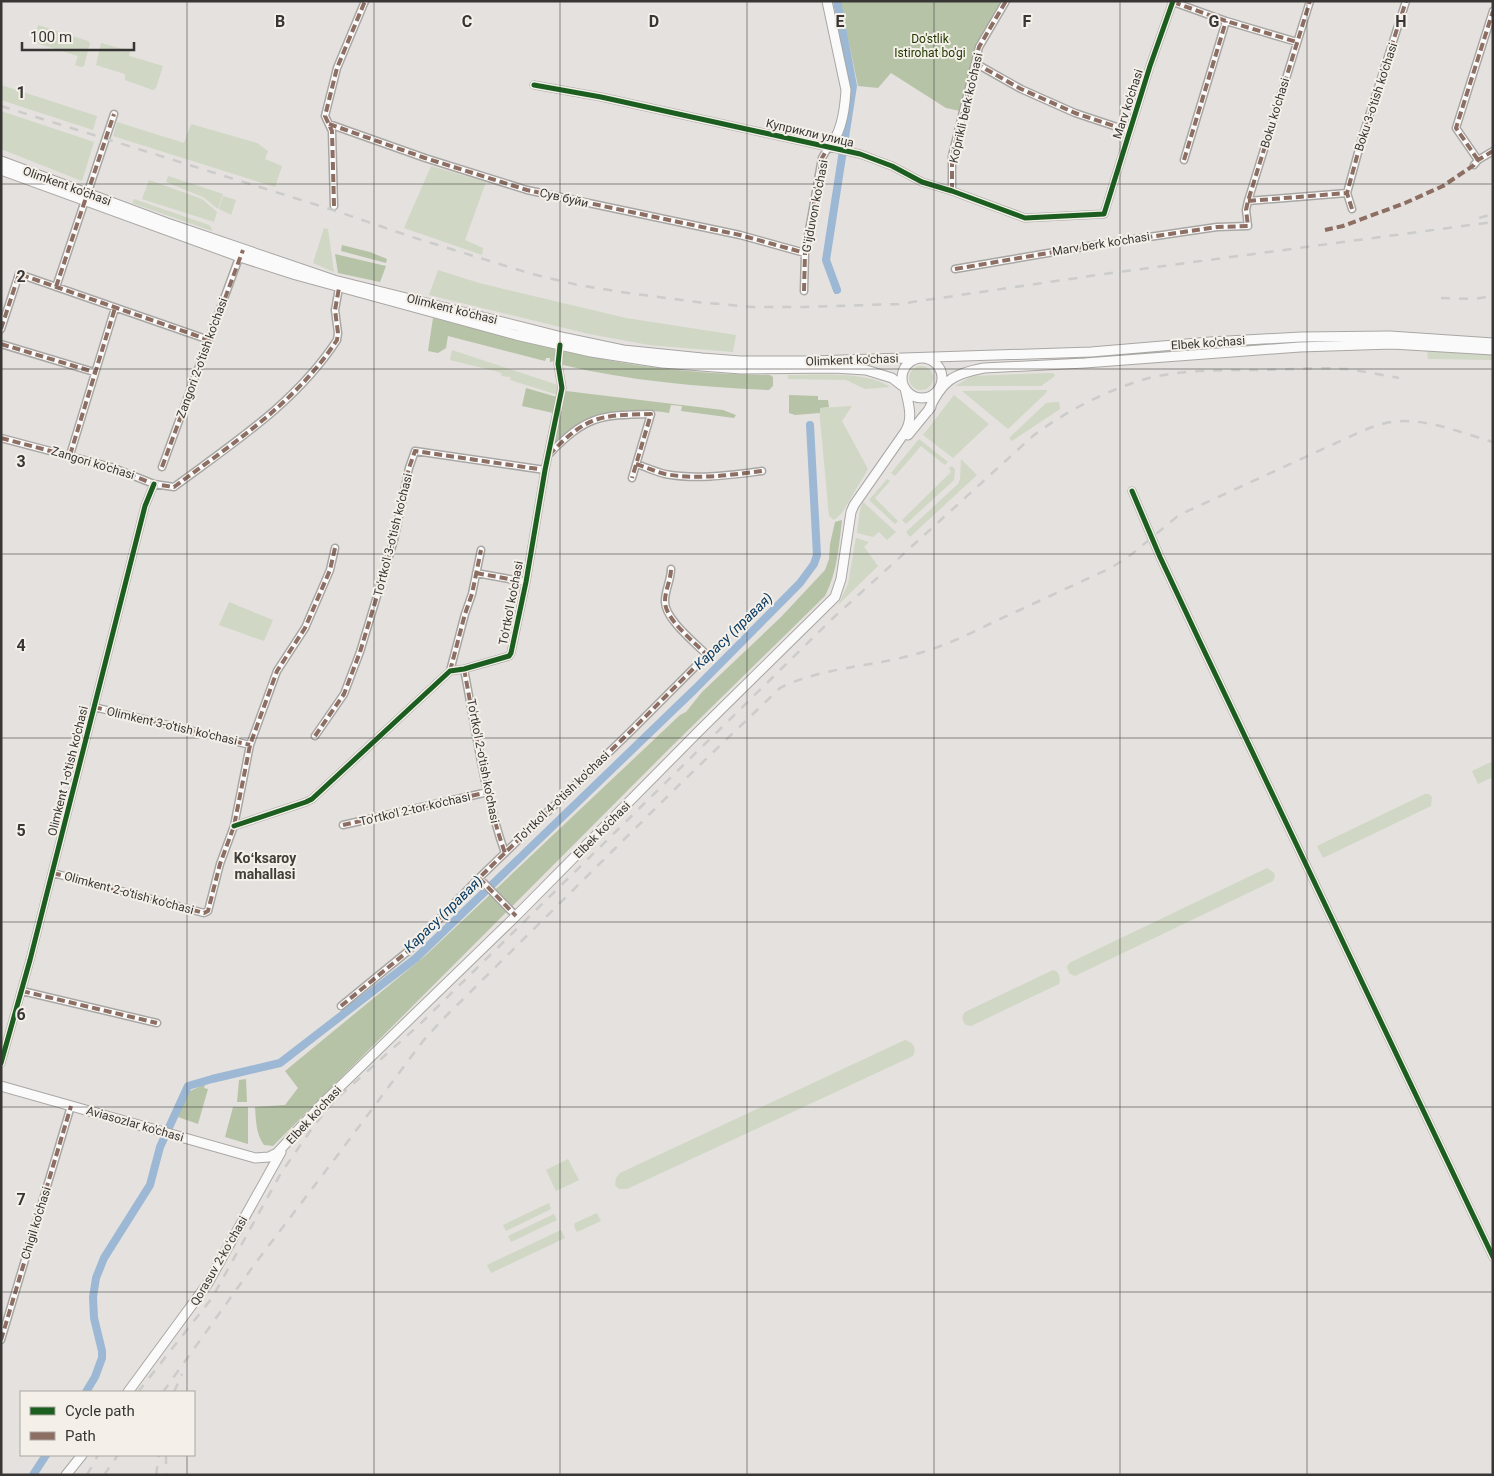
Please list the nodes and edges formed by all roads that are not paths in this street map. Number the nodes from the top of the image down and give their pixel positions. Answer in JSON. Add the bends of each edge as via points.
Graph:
{"nodes":[{"id":1,"x":365,"y":1,"type":"edge"},
{"id":2,"x":827,"y":1,"type":"edge"},
{"id":3,"x":1006,"y":1,"type":"edge"},
{"id":4,"x":1310,"y":1,"type":"edge"},
{"id":5,"x":1406,"y":1,"type":"edge"},
{"id":6,"x":1173,"y":2,"type":"edge"},
{"id":7,"x":1493,"y":11,"type":"edge"},
{"id":8,"x":1226,"y":21,"type":"junction"},
{"id":9,"x":1297,"y":42,"type":"junction"},
{"id":10,"x":975,"y":63,"type":"junction"},
{"id":11,"x":534,"y":85,"type":"dead end"},
{"id":12,"x":114,"y":114,"type":"dead end"},
{"id":13,"x":329,"y":124,"type":"junction"},
{"id":14,"x":1129,"y":131,"type":"junction"},
{"id":15,"x":833,"y":148,"type":"junction"},
{"id":16,"x":1493,"y":151,"type":"edge"},
{"id":17,"x":1184,"y":160,"type":"dead end"},
{"id":18,"x":1,"y":161,"type":"edge"},
{"id":19,"x":1,"y":170,"type":"edge"},
{"id":20,"x":952,"y":191,"type":"junction"},
{"id":21,"x":1347,"y":193,"type":"junction"},
{"id":22,"x":85,"y":197,"type":"junction"},
{"id":23,"x":1248,"y":201,"type":"junction"},
{"id":24,"x":334,"y":206,"type":"dead end"},
{"id":25,"x":1352,"y":209,"type":"dead end"},
{"id":26,"x":1104,"y":214,"type":"joint"},
{"id":27,"x":1248,"y":226,"type":"joint"},
{"id":28,"x":805,"y":252,"type":"junction"},
{"id":29,"x":241,"y":253,"type":"junction"},
{"id":30,"x":955,"y":269,"type":"dead end"},
{"id":31,"x":56,"y":287,"type":"junction"},
{"id":32,"x":339,"y":288,"type":"junction"},
{"id":33,"x":804,"y":291,"type":"dead end"},
{"id":34,"x":115,"y":308,"type":"junction"},
{"id":35,"x":1,"y":329,"type":"edge"},
{"id":36,"x":209,"y":340,"type":"junction"},
{"id":37,"x":1493,"y":343,"type":"edge"},
{"id":38,"x":1,"y":344,"type":"edge"},
{"id":39,"x":560,"y":345,"type":"junction"},
{"id":40,"x":1493,"y":350,"type":"edge"},
{"id":41,"x":922,"y":358,"type":"junction"},
{"id":42,"x":970,"y":371,"type":"junction"},
{"id":43,"x":94,"y":372,"type":"junction"},
{"id":44,"x":905,"y":388,"type":"junction"},
{"id":45,"x":938,"y":391,"type":"junction"},
{"id":46,"x":928,"y":411,"type":"junction"},
{"id":47,"x":1,"y":438,"type":"edge"},
{"id":48,"x":70,"y":455,"type":"junction"},
{"id":49,"x":548,"y":456,"type":"junction"},
{"id":50,"x":636,"y":464,"type":"junction"},
{"id":51,"x":162,"y":467,"type":"dead end"},
{"id":52,"x":545,"y":470,"type":"junction"},
{"id":53,"x":879,"y":470,"type":"junction"},
{"id":54,"x":762,"y":471,"type":"dead end"},
{"id":55,"x":632,"y":478,"type":"dead end"},
{"id":56,"x":154,"y":484,"type":"junction"},
{"id":57,"x":1132,"y":491,"type":"dead end"},
{"id":58,"x":335,"y":548,"type":"dead end"},
{"id":59,"x":481,"y":550,"type":"dead end"},
{"id":60,"x":671,"y":570,"type":"dead end"},
{"id":61,"x":476,"y":572,"type":"junction"},
{"id":62,"x":526,"y":582,"type":"junction"},
{"id":63,"x":464,"y":669,"type":"junction"},
{"id":64,"x":450,"y":671,"type":"junction"},
{"id":65,"x":94,"y":707,"type":"junction"},
{"id":66,"x":315,"y":736,"type":"dead end"},
{"id":67,"x":250,"y":744,"type":"junction"},
{"id":68,"x":488,"y":792,"type":"junction"},
{"id":69,"x":342,"y":825,"type":"dead end"},
{"id":70,"x":234,"y":826,"type":"junction"},
{"id":71,"x":505,"y":853,"type":"junction"},
{"id":72,"x":52,"y":873,"type":"junction"},
{"id":73,"x":479,"y":878,"type":"junction"},
{"id":74,"x":516,"y":916,"type":"junction"},
{"id":75,"x":22,"y":991,"type":"junction"},
{"id":76,"x":341,"y":1006,"type":"dead end"},
{"id":77,"x":158,"y":1023,"type":"dead end"},
{"id":78,"x":1,"y":1062,"type":"edge"},
{"id":79,"x":1,"y":1086,"type":"edge"},
{"id":80,"x":71,"y":1106,"type":"junction"},
{"id":81,"x":283,"y":1148,"type":"junction"},
{"id":82,"x":269,"y":1157,"type":"joint"},
{"id":83,"x":255,"y":1158,"type":"junction"},
{"id":84,"x":266,"y":1177,"type":"junction"},
{"id":85,"x":1493,"y":1257,"type":"edge"},
{"id":86,"x":1,"y":1340,"type":"edge"},
{"id":87,"x":129,"y":1391,"type":"edge"},
{"id":88,"x":81,"y":1456,"type":"edge"},
{"id":89,"x":66,"y":1475,"type":"edge"}],
"edges":[{"from":1,"to":13,"type":"street","via":[[337,68],[325,116]]},
{"from":2,"to":15,"type":"main road","name":"G'ijduvon ko'chasi","via":[[846,90]]},
{"from":3,"to":10,"type":"street","name":"Ko'prikli berk ko'chasi","via":[[979,47]]},
{"from":4,"to":9,"type":"street","name":"Boku ko'chasi"},
{"from":5,"to":21,"type":"street","name":"Boku 3-o'tish ko'chasi"},
{"from":6,"to":8,"type":"street"},
{"from":6,"to":14,"type":"street","name":"Marv ko'chasi"},
{"from":7,"to":16,"type":"street","via":[[1456,128],[1476,163]]},
{"from":8,"to":9,"type":"street"},
{"from":8,"to":17,"type":"street"},
{"from":9,"to":23,"type":"street","name":"Boku ko'chasi"},
{"from":10,"to":14,"type":"street","via":[[1021,89],[1075,113]]},
{"from":10,"to":20,"type":"street","name":"Ko'prikli berk ko'chasi","via":[[952,156]]},
{"from":11,"to":15,"type":"street","name":"Куприкли улица"},
{"from":12,"to":22,"type":"street"},
{"from":13,"to":24,"type":"street","via":[[332,131]]},
{"from":13,"to":28,"type":"street","name":"Сув буйи","via":[[527,190]]},
{"from":14,"to":26,"type":"street","name":"Marv ko'chasi"},
{"from":15,"to":20,"type":"street","name":"Куприкли улица","via":[[860,154],[922,182]]},
{"from":15,"to":28,"type":"street","name":"G'ijduvon ko'chasi","via":[[822,158]]},
{"from":18,"to":22,"type":"main road","name":"Olimkent ko'chasi"},
{"from":19,"to":22,"type":"main road","name":"Olimkent ko'chasi"},
{"from":20,"to":26,"type":"street","name":"Куприкли улица","via":[[1025,218]]},
{"from":21,"to":23,"type":"street"},
{"from":21,"to":25,"type":"street"},
{"from":22,"to":29,"type":"main road","name":"Olimkent ko'chasi"},
{"from":22,"to":31,"type":"street"},
{"from":23,"to":27,"type":"street","name":"Boku ko'chasi"},
{"from":27,"to":30,"type":"street","name":"Marv berk ko'chasi","via":[[1217,227],[1101,244]]},
{"from":28,"to":33,"type":"street","name":"G'ijduvon ko'chasi"},
{"from":29,"to":32,"type":"main road","name":"Olimkent ko'chasi"},
{"from":29,"to":36,"type":"street","name":"Zangori 2-o'tish ko'chasi"},
{"from":29,"to":41,"type":"main road","name":"Olimkent ko'chasi","via":[[334,280],[623,350],[740,361]]},
{"from":31,"to":34,"type":"street"},
{"from":31,"to":35,"type":"street","via":[[19,274]]},
{"from":32,"to":39,"type":"main road","name":"Olimkent ko'chasi"},
{"from":32,"to":56,"type":"street","via":[[335,310],[337,340],[307,380],[247,434],[174,487]]},
{"from":34,"to":36,"type":"street"},
{"from":34,"to":43,"type":"street"},
{"from":36,"to":51,"type":"street","name":"Zangori 2-o'tish ko'chasi"},
{"from":37,"to":41,"type":"main road","name":"Elbek ko'chasi","via":[[1390,336],[1300,337],[1091,352]]},
{"from":38,"to":43,"type":"street"},
{"from":39,"to":44,"type":"main road","name":"Olimkent ko'chasi","via":[[623,358],[701,367],[866,370],[892,378]]},
{"from":39,"to":49,"type":"street","name":"To'rtko'l ko'chasi","via":[[558,364],[562,388]]},
{"from":40,"to":42,"type":"main road","name":"Elbek ko'chasi","via":[[1392,344],[1300,347]]},
{"from":41,"to":44,"type":"main road","via":[[911,361],[905,368],[902,376]]},
{"from":41,"to":45,"type":"main road","via":[[935,362],[941,371]]},
{"from":42,"to":45,"type":"main road","name":"Elbek ko'chasi","via":[[952,379]]},
{"from":42,"to":46,"type":"main road","name":"Elbek ko'chasi","via":[[950,386]]},
{"from":43,"to":48,"type":"street"},
{"from":44,"to":45,"type":"main road","via":[[921,398]]},
{"from":44,"to":53,"type":"main road","name":"Elbek ko'chasi","via":[[908,426]]},
{"from":45,"to":46,"type":"main road","name":"Elbek ko'chasi"},
{"from":46,"to":53,"type":"main road","name":"Elbek ko'chasi"},
{"from":47,"to":48,"type":"street","name":"Zangori ko'chasi"},
{"from":48,"to":56,"type":"street","name":"Zangori ko'chasi"},
{"from":49,"to":50,"type":"street","via":[[568,435],[596,418],[651,414]]},
{"from":49,"to":52,"type":"street","name":"To'rtko'l ko'chasi"},
{"from":50,"to":54,"type":"street","via":[[665,474],[693,477]]},
{"from":50,"to":55,"type":"street"},
{"from":52,"to":62,"type":"street","name":"To'rtko'l ko'chasi"},
{"from":52,"to":66,"type":"street","name":"To'rtko'l 3-o'tish ko'chasi","via":[[415,450],[394,540],[360,652],[344,694]]},
{"from":53,"to":74,"type":"main road","name":"Elbek ko'chasi","via":[[851,512],[841,579],[834,597]]},
{"from":56,"to":65,"type":"street","name":"Olimkent 1-o'tish ko'chasi"},
{"from":57,"to":85,"type":"street","via":[[1199,640]]},
{"from":58,"to":67,"type":"street","via":[[330,570],[308,620],[277,671]]},
{"from":59,"to":61,"type":"street"},
{"from":60,"to":71,"type":"street","name":"To'rtko'l 4-o'tish ko'chasi","via":[[665,608],[706,655]]},
{"from":61,"to":62,"type":"street"},
{"from":61,"to":64,"type":"street"},
{"from":62,"to":63,"type":"street","name":"To'rtko'l ko'chasi","via":[[509,656]]},
{"from":63,"to":64,"type":"street","name":"To'rtko'l ko'chasi"},
{"from":63,"to":68,"type":"street","name":"To'rtko'l 2-o'tish ko'chasi"},
{"from":64,"to":70,"type":"street","via":[[312,799]]},
{"from":65,"to":67,"type":"street","name":"Olimkent 3-o'tish ko'chasi"},
{"from":65,"to":72,"type":"street","name":"Olimkent 1-o'tish ko'chasi"},
{"from":67,"to":70,"type":"street"},
{"from":68,"to":69,"type":"street","name":"To'rtko'l 2-tor ko'chasi"},
{"from":68,"to":71,"type":"street","name":"To'rtko'l 2-o'tish ko'chasi"},
{"from":70,"to":72,"type":"street","name":"Olimkent 2-o'tish ko'chasi","via":[[206,912]]},
{"from":71,"to":73,"type":"street","name":"To'rtko'l 4-o'tish ko'chasi"},
{"from":72,"to":75,"type":"street","name":"Olimkent 1-o'tish ko'chasi"},
{"from":73,"to":74,"type":"street"},
{"from":73,"to":76,"type":"street","name":"To'rtko'l 4-o'tish ko'chasi","via":[[408,952]]},
{"from":74,"to":81,"type":"main road","name":"Elbek ko'chasi","via":[[321,1105]]},
{"from":75,"to":77,"type":"street"},
{"from":75,"to":78,"type":"street","name":"Olimkent 1-o'tish ko'chasi"},
{"from":79,"to":80,"type":"main road","name":"Aviasozlar ko'chasi"},
{"from":80,"to":83,"type":"main road","name":"Aviasozlar ko'chasi"},
{"from":80,"to":86,"type":"street","name":"Chigil ko'chasi"},
{"from":81,"to":82,"type":"main road","name":"Elbek ko'chasi"},
{"from":81,"to":84,"type":"main road","name":"Qorasuv 2-koʻchasi"},
{"from":82,"to":83,"type":"main road","name":"Aviasozlar ko'chasi"},
{"from":83,"to":84,"type":"main road","via":[[262,1164]]},
{"from":84,"to":87,"type":"main road","name":"Qorasuv 2-koʻchasi","via":[[208,1283]]},
{"from":88,"to":89,"type":"main road"}]}
